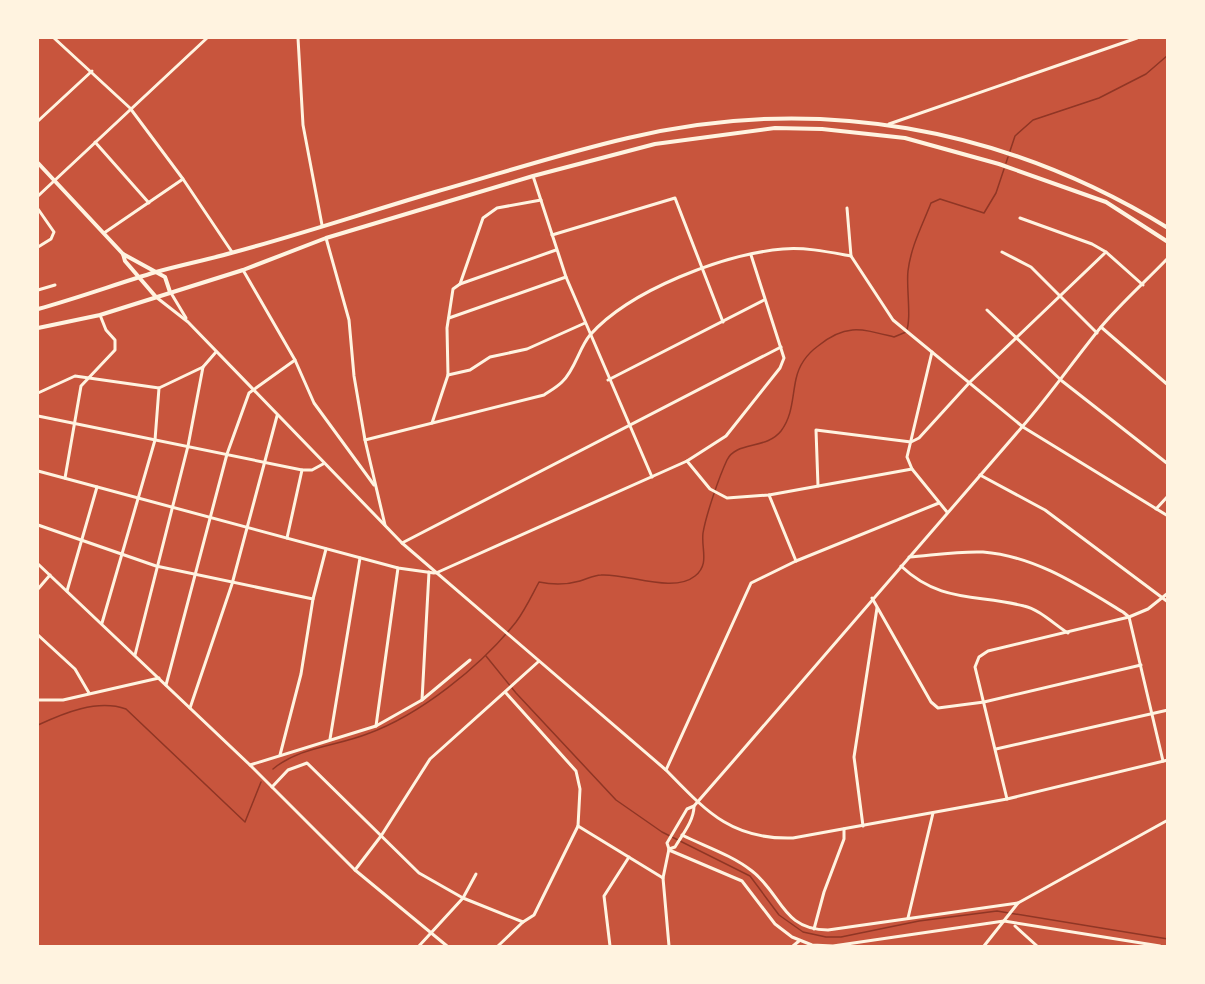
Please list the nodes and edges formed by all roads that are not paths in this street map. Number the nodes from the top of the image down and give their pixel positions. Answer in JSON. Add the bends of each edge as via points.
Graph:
{"nodes":[{"id":1,"x":54,"y":38,"type":"edge"},
{"id":2,"x":207,"y":38,"type":"edge"},
{"id":3,"x":298,"y":38,"type":"edge"},
{"id":4,"x":1137,"y":38,"type":"edge"},
{"id":5,"x":92,"y":71,"type":"junction"},
{"id":6,"x":130,"y":108,"type":"junction"},
{"id":7,"x":38,"y":121,"type":"edge"},
{"id":8,"x":889,"y":124,"type":"junction"},
{"id":9,"x":95,"y":142,"type":"junction"},
{"id":10,"x":38,"y":163,"type":"edge"},
{"id":11,"x":533,"y":176,"type":"junction"},
{"id":12,"x":183,"y":180,"type":"junction"},
{"id":13,"x":55,"y":182,"type":"junction"},
{"id":14,"x":38,"y":196,"type":"edge"},
{"id":15,"x":541,"y":200,"type":"junction"},
{"id":16,"x":149,"y":203,"type":"junction"},
{"id":17,"x":847,"y":208,"type":"dead end"},
{"id":18,"x":38,"y":209,"type":"edge"},
{"id":19,"x":1020,"y":218,"type":"dead end"},
{"id":20,"x":322,"y":225,"type":"junction"},
{"id":21,"x":1167,"y":228,"type":"edge"},
{"id":22,"x":104,"y":233,"type":"junction"},
{"id":23,"x":552,"y":235,"type":"junction"},
{"id":24,"x":326,"y":238,"type":"junction"},
{"id":25,"x":1167,"y":242,"type":"edge"},
{"id":26,"x":38,"y":247,"type":"edge"},
{"id":27,"x":556,"y":250,"type":"junction"},
{"id":28,"x":1002,"y":252,"type":"dead end"},
{"id":29,"x":1106,"y":252,"type":"junction"},
{"id":30,"x":232,"y":253,"type":"junction"},
{"id":31,"x":123,"y":254,"type":"junction"},
{"id":32,"x":751,"y":255,"type":"junction"},
{"id":33,"x":851,"y":256,"type":"junction"},
{"id":34,"x":1167,"y":258,"type":"edge"},
{"id":35,"x":702,"y":269,"type":"junction"},
{"id":36,"x":243,"y":270,"type":"junction"},
{"id":37,"x":158,"y":272,"type":"junction"},
{"id":38,"x":566,"y":277,"type":"junction"},
{"id":39,"x":139,"y":278,"type":"junction"},
{"id":40,"x":460,"y":284,"type":"junction"},
{"id":41,"x":55,"y":285,"type":"dead end"},
{"id":42,"x":1143,"y":285,"type":"junction"},
{"id":43,"x":38,"y":290,"type":"edge"},
{"id":44,"x":170,"y":292,"type":"junction"},
{"id":45,"x":1060,"y":296,"type":"junction"},
{"id":46,"x":156,"y":297,"type":"junction"},
{"id":47,"x":764,"y":300,"type":"junction"},
{"id":48,"x":38,"y":309,"type":"edge"},
{"id":49,"x":987,"y":310,"type":"dead end"},
{"id":50,"x":100,"y":315,"type":"junction"},
{"id":51,"x":449,"y":318,"type":"junction"},
{"id":52,"x":188,"y":322,"type":"junction"},
{"id":53,"x":723,"y":322,"type":"junction"},
{"id":54,"x":585,"y":323,"type":"junction"},
{"id":55,"x":1101,"y":327,"type":"junction"},
{"id":56,"x":38,"y":328,"type":"edge"},
{"id":57,"x":1097,"y":333,"type":"junction"},
{"id":58,"x":590,"y":335,"type":"junction"},
{"id":59,"x":1015,"y":339,"type":"junction"},
{"id":60,"x":782,"y":347,"type":"junction"},
{"id":61,"x":216,"y":352,"type":"junction"},
{"id":62,"x":932,"y":352,"type":"junction"},
{"id":63,"x":295,"y":360,"type":"junction"},
{"id":64,"x":203,"y":367,"type":"junction"},
{"id":65,"x":448,"y":375,"type":"junction"},
{"id":66,"x":89,"y":378,"type":"junction"},
{"id":67,"x":608,"y":380,"type":"junction"},
{"id":68,"x":1062,"y":381,"type":"junction"},
{"id":69,"x":970,"y":382,"type":"junction"},
{"id":70,"x":1167,"y":385,"type":"edge"},
{"id":71,"x":159,"y":388,"type":"junction"},
{"id":72,"x":252,"y":390,"type":"junction"},
{"id":73,"x":38,"y":393,"type":"edge"},
{"id":74,"x":38,"y":416,"type":"edge"},
{"id":75,"x":277,"y":416,"type":"junction"},
{"id":76,"x":74,"y":423,"type":"junction"},
{"id":77,"x":432,"y":423,"type":"junction"},
{"id":78,"x":629,"y":427,"type":"junction"},
{"id":79,"x":1023,"y":427,"type":"junction"},
{"id":80,"x":155,"y":440,"type":"junction"},
{"id":81,"x":365,"y":440,"type":"junction"},
{"id":82,"x":911,"y":442,"type":"junction"},
{"id":83,"x":188,"y":446,"type":"junction"},
{"id":84,"x":227,"y":454,"type":"junction"},
{"id":85,"x":687,"y":461,"type":"junction"},
{"id":86,"x":265,"y":462,"type":"junction"},
{"id":87,"x":323,"y":464,"type":"junction"},
{"id":88,"x":1167,"y":464,"type":"edge"},
{"id":89,"x":302,"y":470,"type":"junction"},
{"id":90,"x":912,"y":470,"type":"junction"},
{"id":91,"x":38,"y":471,"type":"edge"},
{"id":92,"x":980,"y":475,"type":"junction"},
{"id":93,"x":652,"y":477,"type":"junction"},
{"id":94,"x":65,"y":478,"type":"junction"},
{"id":95,"x":375,"y":486,"type":"junction"},
{"id":96,"x":818,"y":486,"type":"junction"},
{"id":97,"x":97,"y":487,"type":"junction"},
{"id":98,"x":769,"y":495,"type":"junction"},
{"id":99,"x":1167,"y":496,"type":"edge"},
{"id":100,"x":136,"y":498,"type":"junction"},
{"id":101,"x":939,"y":502,"type":"junction"},
{"id":102,"x":173,"y":507,"type":"junction"},
{"id":103,"x":1156,"y":509,"type":"junction"},
{"id":104,"x":947,"y":512,"type":"junction"},
{"id":105,"x":1167,"y":516,"type":"edge"},
{"id":106,"x":210,"y":518,"type":"junction"},
{"id":107,"x":38,"y":525,"type":"edge"},
{"id":108,"x":385,"y":527,"type":"junction"},
{"id":109,"x":248,"y":529,"type":"junction"},
{"id":110,"x":287,"y":538,"type":"junction"},
{"id":111,"x":82,"y":541,"type":"junction"},
{"id":112,"x":402,"y":543,"type":"junction"},
{"id":113,"x":326,"y":549,"type":"junction"},
{"id":114,"x":121,"y":555,"type":"junction"},
{"id":115,"x":908,"y":557,"type":"junction"},
{"id":116,"x":360,"y":558,"type":"junction"},
{"id":117,"x":796,"y":561,"type":"junction"},
{"id":118,"x":38,"y":564,"type":"edge"},
{"id":119,"x":901,"y":565,"type":"junction"},
{"id":120,"x":156,"y":566,"type":"junction"},
{"id":121,"x":398,"y":568,"type":"junction"},
{"id":122,"x":429,"y":572,"type":"junction"},
{"id":123,"x":436,"y":573,"type":"junction"},
{"id":124,"x":50,"y":575,"type":"junction"},
{"id":125,"x":196,"y":576,"type":"junction"},
{"id":126,"x":232,"y":584,"type":"junction"},
{"id":127,"x":38,"y":589,"type":"edge"},
{"id":128,"x":67,"y":591,"type":"junction"},
{"id":129,"x":1167,"y":593,"type":"edge"},
{"id":130,"x":872,"y":598,"type":"junction"},
{"id":131,"x":1163,"y":598,"type":"junction"},
{"id":132,"x":313,"y":599,"type":"junction"},
{"id":133,"x":1167,"y":602,"type":"edge"},
{"id":134,"x":878,"y":606,"type":"junction"},
{"id":135,"x":1130,"y":617,"type":"junction"},
{"id":136,"x":102,"y":623,"type":"junction"},
{"id":137,"x":1068,"y":633,"type":"junction"},
{"id":138,"x":38,"y":634,"type":"edge"},
{"id":139,"x":135,"y":655,"type":"junction"},
{"id":140,"x":470,"y":660,"type":"dead end"},
{"id":141,"x":538,"y":662,"type":"junction"},
{"id":142,"x":1141,"y":665,"type":"junction"},
{"id":143,"x":159,"y":678,"type":"junction"},
{"id":144,"x":166,"y":685,"type":"junction"},
{"id":145,"x":507,"y":692,"type":"junction"},
{"id":146,"x":89,"y":693,"type":"junction"},
{"id":147,"x":38,"y":700,"type":"edge"},
{"id":148,"x":422,"y":700,"type":"junction"},
{"id":149,"x":984,"y":702,"type":"junction"},
{"id":150,"x":190,"y":708,"type":"junction"},
{"id":151,"x":1167,"y":710,"type":"edge"},
{"id":152,"x":1151,"y":714,"type":"junction"},
{"id":153,"x":376,"y":726,"type":"junction"},
{"id":154,"x":330,"y":739,"type":"junction"},
{"id":155,"x":996,"y":749,"type":"junction"},
{"id":156,"x":280,"y":755,"type":"junction"},
{"id":157,"x":1165,"y":760,"type":"edge"},
{"id":158,"x":250,"y":765,"type":"junction"},
{"id":159,"x":666,"y":770,"type":"junction"},
{"id":160,"x":272,"y":786,"type":"junction"},
{"id":161,"x":1008,"y":799,"type":"junction"},
{"id":162,"x":695,"y":804,"type":"junction"},
{"id":163,"x":933,"y":813,"type":"junction"},
{"id":164,"x":1167,"y":820,"type":"edge"},
{"id":165,"x":578,"y":826,"type":"junction"},
{"id":166,"x":863,"y":826,"type":"junction"},
{"id":167,"x":844,"y":829,"type":"junction"},
{"id":168,"x":381,"y":836,"type":"junction"},
{"id":169,"x":681,"y":837,"type":"junction"},
{"id":170,"x":669,"y":849,"type":"junction"},
{"id":171,"x":629,"y":857,"type":"junction"},
{"id":172,"x":355,"y":870,"type":"junction"},
{"id":173,"x":476,"y":874,"type":"dead end"},
{"id":174,"x":663,"y":878,"type":"junction"},
{"id":175,"x":463,"y":898,"type":"junction"},
{"id":176,"x":1018,"y":903,"type":"junction"},
{"id":177,"x":908,"y":918,"type":"junction"},
{"id":178,"x":1004,"y":921,"type":"junction"},
{"id":179,"x":523,"y":922,"type":"junction"},
{"id":180,"x":1013,"y":924,"type":"junction"},
{"id":181,"x":814,"y":929,"type":"junction"},
{"id":182,"x":431,"y":934,"type":"junction"},
{"id":183,"x":798,"y":940,"type":"junction"},
{"id":184,"x":418,"y":946,"type":"edge"},
{"id":185,"x":447,"y":946,"type":"edge"},
{"id":186,"x":498,"y":946,"type":"edge"},
{"id":187,"x":610,"y":946,"type":"edge"},
{"id":188,"x":669,"y":946,"type":"edge"},
{"id":189,"x":793,"y":946,"type":"edge"},
{"id":190,"x":984,"y":946,"type":"edge"},
{"id":191,"x":1035,"y":946,"type":"edge"},
{"id":192,"x":1160,"y":946,"type":"edge"}],
"edges":[{"from":1,"to":5,"type":"street"},
{"from":2,"to":6,"type":"street"},
{"from":3,"to":20,"type":"street","via":[[303,125]]},
{"from":4,"to":8,"type":"street"},
{"from":5,"to":6,"type":"street"},
{"from":5,"to":7,"type":"street"},
{"from":6,"to":9,"type":"street"},
{"from":6,"to":12,"type":"street"},
{"from":8,"to":20,"type":"main road","via":[[772,119],[707,124],[629,137]]},
{"from":8,"to":21,"type":"main road","via":[[963,138],[1052,168],[1127,203]]},
{"from":9,"to":13,"type":"street"},
{"from":9,"to":16,"type":"street"},
{"from":10,"to":13,"type":"main road"},
{"from":11,"to":15,"type":"street"},
{"from":11,"to":24,"type":"main road"},
{"from":11,"to":25,"type":"main road","via":[[655,144],[775,128],[822,129],[905,138],[999,164],[1106,202]]},
{"from":12,"to":16,"type":"street"},
{"from":12,"to":30,"type":"street"},
{"from":13,"to":14,"type":"street"},
{"from":13,"to":22,"type":"main road"},
{"from":15,"to":23,"type":"street"},
{"from":15,"to":40,"type":"street","via":[[497,208],[483,218]]},
{"from":16,"to":22,"type":"street"},
{"from":17,"to":33,"type":"street"},
{"from":18,"to":26,"type":"street","via":[[54,232],[51,239]]},
{"from":19,"to":29,"type":"street","via":[[1077,236]]},
{"from":20,"to":30,"type":"main road"},
{"from":22,"to":31,"type":"main road"},
{"from":23,"to":27,"type":"street"},
{"from":23,"to":35,"type":"street","via":[[675,198]]},
{"from":24,"to":36,"type":"main road"},
{"from":24,"to":81,"type":"street","via":[[349,320]]},
{"from":27,"to":38,"type":"street"},
{"from":27,"to":40,"type":"street"},
{"from":28,"to":45,"type":"street","via":[[1031,267]]},
{"from":29,"to":42,"type":"street"},
{"from":29,"to":45,"type":"street"},
{"from":30,"to":37,"type":"main road"},
{"from":31,"to":37,"type":"main road"},
{"from":31,"to":39,"type":"main road"},
{"from":32,"to":33,"type":"street","via":[[784,249]]},
{"from":32,"to":35,"type":"street"},
{"from":32,"to":47,"type":"street"},
{"from":33,"to":62,"type":"street","via":[[893,320]]},
{"from":34,"to":42,"type":"street"},
{"from":35,"to":53,"type":"street"},
{"from":35,"to":58,"type":"street","via":[[662,283],[622,308]]},
{"from":36,"to":44,"type":"main road"},
{"from":36,"to":63,"type":"street"},
{"from":37,"to":39,"type":"main road"},
{"from":37,"to":44,"type":"main road","via":[[167,280]]},
{"from":38,"to":51,"type":"street"},
{"from":38,"to":54,"type":"street"},
{"from":39,"to":46,"type":"main road"},
{"from":39,"to":48,"type":"main road"},
{"from":40,"to":51,"type":"street","via":[[453,289]]},
{"from":41,"to":43,"type":"street"},
{"from":42,"to":55,"type":"street"},
{"from":44,"to":46,"type":"main road"},
{"from":44,"to":52,"type":"street"},
{"from":45,"to":57,"type":"street"},
{"from":45,"to":59,"type":"street"},
{"from":46,"to":50,"type":"main road"},
{"from":46,"to":52,"type":"street"},
{"from":47,"to":53,"type":"street"},
{"from":47,"to":60,"type":"street"},
{"from":49,"to":59,"type":"street"},
{"from":50,"to":56,"type":"main road"},
{"from":50,"to":66,"type":"street","via":[[115,340],[115,350]]},
{"from":51,"to":65,"type":"street"},
{"from":52,"to":61,"type":"street"},
{"from":53,"to":67,"type":"street"},
{"from":54,"to":58,"type":"street"},
{"from":54,"to":65,"type":"street","via":[[527,350],[490,357],[470,370]]},
{"from":55,"to":57,"type":"street"},
{"from":55,"to":70,"type":"street"},
{"from":57,"to":68,"type":"street"},
{"from":58,"to":67,"type":"street"},
{"from":58,"to":77,"type":"street","via":[[564,381],[544,395]]},
{"from":59,"to":68,"type":"street"},
{"from":59,"to":69,"type":"street"},
{"from":60,"to":78,"type":"street"},
{"from":60,"to":85,"type":"street","via":[[780,369],[726,436]]},
{"from":61,"to":64,"type":"street"},
{"from":61,"to":72,"type":"street"},
{"from":62,"to":69,"type":"street"},
{"from":62,"to":82,"type":"street"},
{"from":63,"to":72,"type":"street"},
{"from":63,"to":95,"type":"street","via":[[314,403]]},
{"from":64,"to":71,"type":"street"},
{"from":64,"to":83,"type":"street"},
{"from":65,"to":77,"type":"street"},
{"from":66,"to":71,"type":"street"},
{"from":66,"to":73,"type":"street","via":[[75,376]]},
{"from":66,"to":76,"type":"street","via":[[81,386]]},
{"from":67,"to":78,"type":"street"},
{"from":68,"to":79,"type":"street"},
{"from":68,"to":88,"type":"street"},
{"from":69,"to":79,"type":"street"},
{"from":69,"to":82,"type":"street"},
{"from":71,"to":80,"type":"street"},
{"from":72,"to":75,"type":"street"},
{"from":72,"to":84,"type":"street"},
{"from":74,"to":76,"type":"street"},
{"from":75,"to":86,"type":"street"},
{"from":75,"to":87,"type":"street"},
{"from":76,"to":80,"type":"street"},
{"from":76,"to":94,"type":"street"},
{"from":77,"to":81,"type":"street"},
{"from":78,"to":93,"type":"street"},
{"from":78,"to":112,"type":"street"},
{"from":79,"to":92,"type":"street"},
{"from":79,"to":103,"type":"street"},
{"from":80,"to":83,"type":"street"},
{"from":80,"to":100,"type":"street"},
{"from":81,"to":95,"type":"street"},
{"from":82,"to":90,"type":"street","via":[[907,457]]},
{"from":82,"to":96,"type":"street","via":[[816,430]]},
{"from":83,"to":84,"type":"street"},
{"from":83,"to":102,"type":"street"},
{"from":84,"to":86,"type":"street"},
{"from":84,"to":106,"type":"street"},
{"from":85,"to":93,"type":"street"},
{"from":85,"to":98,"type":"street","via":[[710,489],[727,498]]},
{"from":86,"to":89,"type":"street"},
{"from":86,"to":109,"type":"street"},
{"from":87,"to":89,"type":"street"},
{"from":87,"to":108,"type":"street"},
{"from":89,"to":110,"type":"street"},
{"from":90,"to":96,"type":"street"},
{"from":90,"to":101,"type":"street"},
{"from":91,"to":94,"type":"street"},
{"from":92,"to":104,"type":"street"},
{"from":92,"to":131,"type":"street","via":[[1045,510]]},
{"from":93,"to":123,"type":"street"},
{"from":94,"to":97,"type":"street"},
{"from":95,"to":108,"type":"street"},
{"from":96,"to":98,"type":"street"},
{"from":97,"to":100,"type":"street"},
{"from":97,"to":111,"type":"street"},
{"from":98,"to":117,"type":"street"},
{"from":99,"to":103,"type":"street"},
{"from":100,"to":102,"type":"street"},
{"from":100,"to":114,"type":"street"},
{"from":101,"to":104,"type":"street"},
{"from":101,"to":117,"type":"street"},
{"from":102,"to":106,"type":"street"},
{"from":102,"to":120,"type":"street"},
{"from":103,"to":105,"type":"street"},
{"from":104,"to":115,"type":"street"},
{"from":106,"to":109,"type":"street"},
{"from":106,"to":125,"type":"street"},
{"from":107,"to":111,"type":"street"},
{"from":108,"to":112,"type":"street"},
{"from":109,"to":110,"type":"street"},
{"from":109,"to":126,"type":"street"},
{"from":110,"to":113,"type":"street"},
{"from":111,"to":114,"type":"street"},
{"from":111,"to":128,"type":"street"},
{"from":112,"to":123,"type":"street"},
{"from":113,"to":116,"type":"street"},
{"from":113,"to":132,"type":"street"},
{"from":114,"to":120,"type":"street"},
{"from":114,"to":136,"type":"street"},
{"from":115,"to":119,"type":"street"},
{"from":115,"to":135,"type":"street","via":[[985,552],[1010,557],[1062,576]]},
{"from":116,"to":121,"type":"street"},
{"from":116,"to":154,"type":"street"},
{"from":117,"to":159,"type":"street","via":[[752,583]]},
{"from":118,"to":124,"type":"street"},
{"from":119,"to":130,"type":"street"},
{"from":119,"to":137,"type":"street","via":[[932,590],[1027,606]]},
{"from":120,"to":125,"type":"street"},
{"from":120,"to":139,"type":"street"},
{"from":121,"to":122,"type":"street"},
{"from":121,"to":153,"type":"street"},
{"from":122,"to":123,"type":"street"},
{"from":122,"to":148,"type":"street"},
{"from":123,"to":141,"type":"street"},
{"from":124,"to":127,"type":"street"},
{"from":124,"to":128,"type":"street"},
{"from":125,"to":126,"type":"street"},
{"from":125,"to":144,"type":"street"},
{"from":126,"to":132,"type":"street"},
{"from":126,"to":150,"type":"street"},
{"from":128,"to":136,"type":"street"},
{"from":129,"to":131,"type":"street"},
{"from":130,"to":134,"type":"street"},
{"from":130,"to":162,"type":"street"},
{"from":131,"to":133,"type":"street"},
{"from":131,"to":135,"type":"street"},
{"from":132,"to":156,"type":"street","via":[[301,674]]},
{"from":134,"to":149,"type":"street","via":[[934,705],[942,709]]},
{"from":134,"to":166,"type":"street","via":[[854,757]]},
{"from":135,"to":137,"type":"street"},
{"from":135,"to":142,"type":"street"},
{"from":136,"to":139,"type":"street"},
{"from":137,"to":149,"type":"street","via":[[983,653],[975,667]]},
{"from":138,"to":146,"type":"street","via":[[75,669]]},
{"from":139,"to":143,"type":"street"},
{"from":140,"to":148,"type":"street"},
{"from":141,"to":145,"type":"street"},
{"from":141,"to":159,"type":"street"},
{"from":142,"to":149,"type":"street"},
{"from":142,"to":152,"type":"street"},
{"from":143,"to":144,"type":"street"},
{"from":143,"to":146,"type":"street"},
{"from":144,"to":150,"type":"street"},
{"from":145,"to":165,"type":"street","via":[[576,771],[580,789]]},
{"from":145,"to":168,"type":"street","via":[[430,759]]},
{"from":146,"to":147,"type":"street","via":[[63,700]]},
{"from":148,"to":153,"type":"street"},
{"from":149,"to":155,"type":"street"},
{"from":150,"to":158,"type":"street"},
{"from":151,"to":152,"type":"street"},
{"from":152,"to":155,"type":"street"},
{"from":152,"to":157,"type":"street"},
{"from":153,"to":154,"type":"street"},
{"from":154,"to":156,"type":"street"},
{"from":155,"to":161,"type":"street"},
{"from":156,"to":158,"type":"street"},
{"from":157,"to":161,"type":"street"},
{"from":158,"to":160,"type":"street"},
{"from":159,"to":162,"type":"street"},
{"from":160,"to":168,"type":"street","via":[[288,770],[307,763]]},
{"from":160,"to":172,"type":"street"},
{"from":161,"to":163,"type":"street"},
{"from":162,"to":167,"type":"street","via":[[728,826],[766,839]]},
{"from":162,"to":169,"type":"street"},
{"from":162,"to":170,"type":"street","via":[[687,809],[667,843]]},
{"from":163,"to":166,"type":"street"},
{"from":163,"to":177,"type":"street"},
{"from":164,"to":176,"type":"street"},
{"from":165,"to":171,"type":"street"},
{"from":165,"to":179,"type":"street","via":[[534,915]]},
{"from":166,"to":167,"type":"street"},
{"from":167,"to":181,"type":"street"},
{"from":168,"to":172,"type":"street"},
{"from":168,"to":175,"type":"street","via":[[419,873]]},
{"from":169,"to":170,"type":"street","via":[[675,848]]},
{"from":169,"to":181,"type":"street","via":[[749,868],[791,919]]},
{"from":170,"to":174,"type":"street"},
{"from":170,"to":183,"type":"street","via":[[738,878],[775,924]]},
{"from":171,"to":174,"type":"street"},
{"from":171,"to":187,"type":"street","via":[[604,896]]},
{"from":172,"to":182,"type":"street"},
{"from":173,"to":175,"type":"street"},
{"from":174,"to":188,"type":"street"},
{"from":175,"to":179,"type":"street"},
{"from":175,"to":182,"type":"street"},
{"from":176,"to":177,"type":"street"},
{"from":176,"to":178,"type":"street"},
{"from":177,"to":181,"type":"street"},
{"from":178,"to":180,"type":"street"},
{"from":178,"to":183,"type":"street","via":[[833,946]]},
{"from":178,"to":190,"type":"street"},
{"from":179,"to":186,"type":"street"},
{"from":180,"to":191,"type":"street"},
{"from":180,"to":192,"type":"street"},
{"from":182,"to":184,"type":"street"},
{"from":182,"to":185,"type":"street"},
{"from":183,"to":189,"type":"street"}]}
